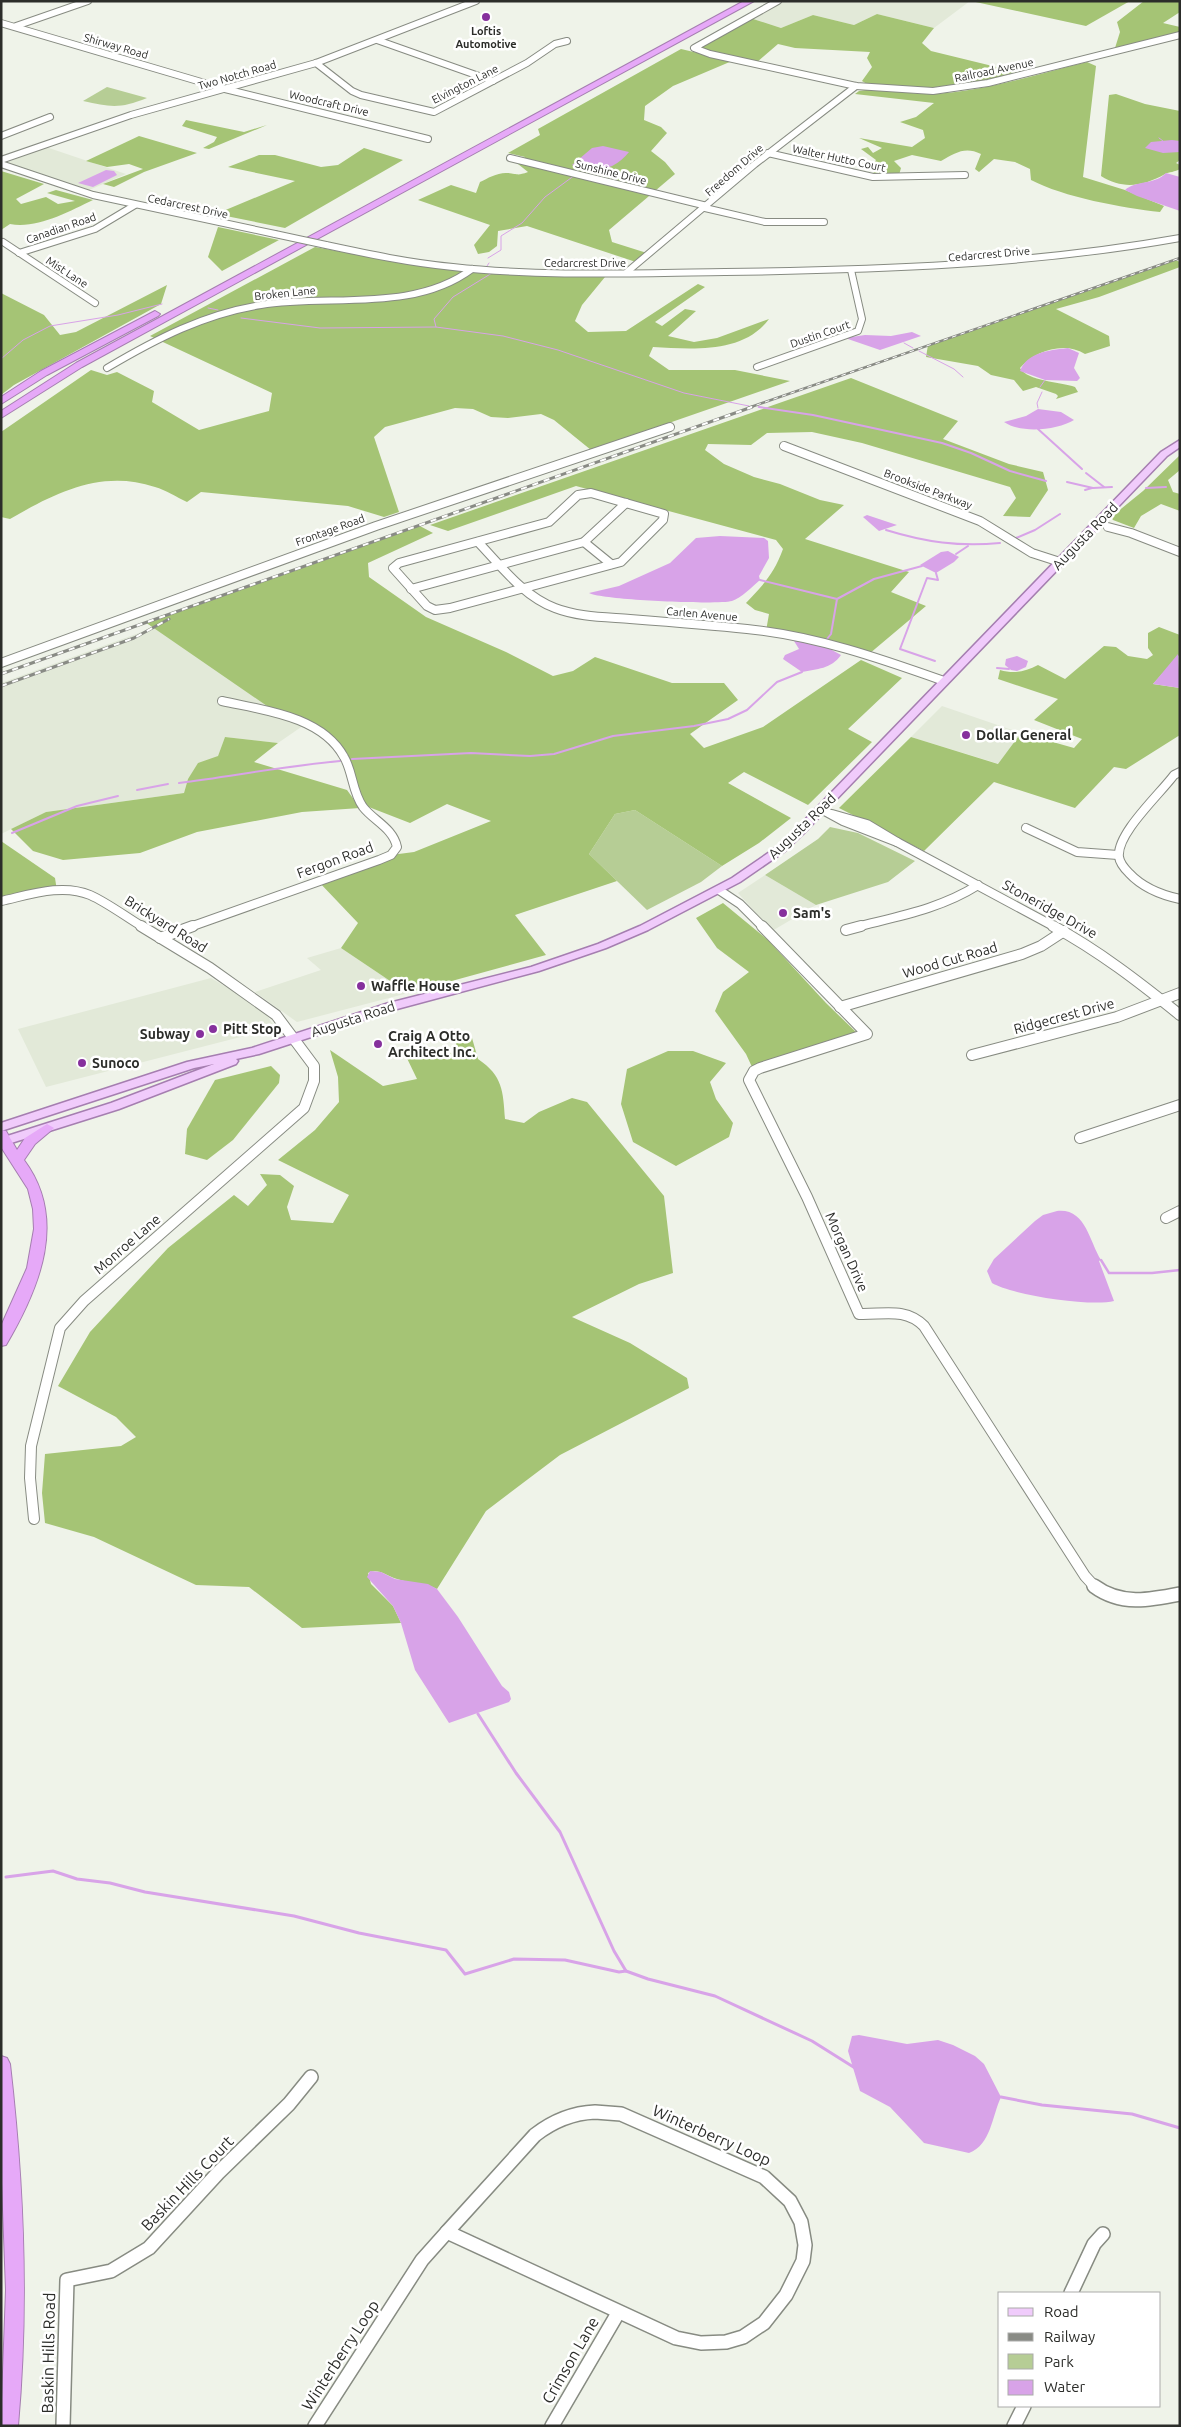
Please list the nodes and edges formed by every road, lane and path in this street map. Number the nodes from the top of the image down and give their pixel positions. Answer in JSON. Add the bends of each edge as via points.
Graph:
{"nodes":[{"id":1,"x":88,"y":1,"type":"edge"},
{"id":2,"x":476,"y":1,"type":"edge"},
{"id":3,"x":734,"y":1,"type":"edge"},
{"id":4,"x":750,"y":1,"type":"edge"},
{"id":5,"x":778,"y":1,"type":"edge"},
{"id":6,"x":1,"y":23,"type":"edge"},
{"id":7,"x":15,"y":27,"type":"junction"},
{"id":8,"x":1180,"y":35,"type":"edge"},
{"id":9,"x":376,"y":40,"type":"junction"},
{"id":10,"x":567,"y":41,"type":"dead end"},
{"id":11,"x":316,"y":63,"type":"junction"},
{"id":12,"x":493,"y":81,"type":"junction"},
{"id":13,"x":856,"y":86,"type":"junction"},
{"id":14,"x":226,"y":89,"type":"junction"},
{"id":15,"x":50,"y":117,"type":"dead end"},
{"id":16,"x":1,"y":136,"type":"edge"},
{"id":17,"x":428,"y":139,"type":"dead end"},
{"id":18,"x":768,"y":153,"type":"junction"},
{"id":19,"x":510,"y":158,"type":"dead end"},
{"id":20,"x":1,"y":160,"type":"edge"},
{"id":21,"x":1,"y":164,"type":"edge"},
{"id":22,"x":965,"y":175,"type":"dead end"},
{"id":23,"x":135,"y":205,"type":"junction"},
{"id":24,"x":706,"y":207,"type":"junction"},
{"id":25,"x":824,"y":222,"type":"dead end"},
{"id":26,"x":1180,"y":238,"type":"edge"},
{"id":27,"x":3,"y":242,"type":"dead end"},
{"id":28,"x":18,"y":253,"type":"junction"},
{"id":29,"x":472,"y":269,"type":"junction"},
{"id":30,"x":851,"y":270,"type":"junction"},
{"id":31,"x":627,"y":272,"type":"junction"},
{"id":32,"x":96,"y":303,"type":"dead end"},
{"id":33,"x":757,"y":367,"type":"dead end"},
{"id":34,"x":107,"y":368,"type":"dead end"},
{"id":35,"x":1,"y":401,"type":"edge"},
{"id":36,"x":1,"y":415,"type":"edge"},
{"id":37,"x":670,"y":427,"type":"dead end"},
{"id":38,"x":1180,"y":444,"type":"edge"},
{"id":39,"x":784,"y":446,"type":"dead end"},
{"id":40,"x":626,"y":503,"type":"junction"},
{"id":41,"x":1103,"y":526,"type":"junction"},
{"id":42,"x":478,"y":542,"type":"junction"},
{"id":43,"x":584,"y":542,"type":"junction"},
{"id":44,"x":1180,"y":552,"type":"edge"},
{"id":45,"x":1060,"y":562,"type":"junction"},
{"id":46,"x":499,"y":564,"type":"junction"},
{"id":47,"x":611,"y":564,"type":"junction"},
{"id":48,"x":524,"y":588,"type":"junction"},
{"id":49,"x":411,"y":589,"type":"junction"},
{"id":50,"x":1,"y":663,"type":"edge"},
{"id":51,"x":944,"y":682,"type":"junction"},
{"id":52,"x":222,"y":701,"type":"dead end"},
{"id":53,"x":1180,"y":772,"type":"edge"},
{"id":54,"x":821,"y":809,"type":"junction"},
{"id":55,"x":1026,"y":828,"type":"dead end"},
{"id":56,"x":1118,"y":855,"type":"junction"},
{"id":57,"x":978,"y":885,"type":"junction"},
{"id":58,"x":719,"y":890,"type":"junction"},
{"id":59,"x":1180,"y":900,"type":"edge"},
{"id":60,"x":1,"y":902,"type":"edge"},
{"id":61,"x":846,"y":930,"type":"dead end"},
{"id":62,"x":1064,"y":931,"type":"junction"},
{"id":63,"x":160,"y":938,"type":"junction"},
{"id":64,"x":1180,"y":993,"type":"edge"},
{"id":65,"x":1162,"y":1000,"type":"junction"},
{"id":66,"x":840,"y":1007,"type":"junction"},
{"id":67,"x":1180,"y":1015,"type":"edge"},
{"id":68,"x":293,"y":1038,"type":"junction"},
{"id":69,"x":255,"y":1051,"type":"junction"},
{"id":70,"x":972,"y":1055,"type":"dead end"},
{"id":71,"x":1180,"y":1105,"type":"edge"},
{"id":72,"x":47,"y":1128,"type":"junction"},
{"id":73,"x":2,"y":1136,"type":"edge"},
{"id":74,"x":1080,"y":1138,"type":"dead end"},
{"id":75,"x":17,"y":1160,"type":"junction"},
{"id":76,"x":1180,"y":1211,"type":"edge"},
{"id":77,"x":1166,"y":1218,"type":"dead end"},
{"id":78,"x":1,"y":1341,"type":"edge"},
{"id":79,"x":34,"y":1519,"type":"dead end"},
{"id":80,"x":1180,"y":1594,"type":"edge"},
{"id":81,"x":1,"y":2064,"type":"edge"},
{"id":82,"x":311,"y":2077,"type":"dead end"},
{"id":83,"x":448,"y":2232,"type":"junction"},
{"id":84,"x":1104,"y":2234,"type":"dead end"},
{"id":85,"x":67,"y":2280,"type":"joint"},
{"id":86,"x":1071,"y":2292,"type":"edge"},
{"id":87,"x":618,"y":2313,"type":"junction"},
{"id":88,"x":1024,"y":2407,"type":"edge"},
{"id":89,"x":8,"y":2426,"type":"edge"},
{"id":90,"x":63,"y":2426,"type":"edge"},
{"id":91,"x":315,"y":2426,"type":"edge"},
{"id":92,"x":552,"y":2426,"type":"edge"},
{"id":93,"x":1014,"y":2426,"type":"edge"}],
"edges":[{"from":1,"to":7,"type":"street"},
{"from":2,"to":9,"type":"street","name":"Two Notch Road"},
{"from":3,"to":35,"type":"highway","via":[[44,374]]},
{"from":4,"to":36,"type":"highway","via":[[79,365]]},
{"from":5,"to":13,"type":"street","name":"Railroad Avenue","via":[[694,47],[695,50]]},
{"from":6,"to":7,"type":"street","name":"Shirway Road"},
{"from":7,"to":14,"type":"street","name":"Shirway Road"},
{"from":8,"to":13,"type":"street","name":"Railroad Avenue","via":[[964,88],[924,92]]},
{"from":9,"to":11,"type":"street","name":"Two Notch Road"},
{"from":9,"to":12,"type":"street"},
{"from":10,"to":12,"type":"street","name":"Elvington Lane","via":[[556,44]]},
{"from":11,"to":12,"type":"street","name":"Elvington Lane","via":[[361,95],[429,112]]},
{"from":11,"to":14,"type":"street","name":"Two Notch Road"},
{"from":13,"to":18,"type":"street","name":"Freedom Drive"},
{"from":14,"to":17,"type":"street","name":"Woodcraft Drive"},
{"from":14,"to":20,"type":"street","name":"Two Notch Road","via":[[106,122]]},
{"from":15,"to":16,"type":"street"},
{"from":18,"to":22,"type":"street","name":"Walter Hutto Court","via":[[873,177]]},
{"from":18,"to":24,"type":"street","name":"Freedom Drive"},
{"from":19,"to":24,"type":"street","name":"Sunshine Drive"},
{"from":21,"to":23,"type":"street","name":"Cedarcrest Drive","via":[[68,188]]},
{"from":23,"to":28,"type":"street","name":"Canadian Road","via":[[95,230]]},
{"from":23,"to":29,"type":"street","name":"Cedarcrest Drive","bridge":true,"via":[[396,259]]},
{"from":24,"to":25,"type":"street","name":"Sunshine Drive","via":[[770,222]]},
{"from":24,"to":31,"type":"street","name":"Freedom Drive"},
{"from":26,"to":30,"type":"street","name":"Cedarcrest Drive","via":[[1001,263]]},
{"from":27,"to":28,"type":"street","name":"Mist Lane"},
{"from":28,"to":32,"type":"street","name":"Mist Lane"},
{"from":29,"to":31,"type":"street","name":"Cedarcrest Drive"},
{"from":29,"to":34,"type":"street","name":"Broken Lane","via":[[452,282],[411,294],[270,303],[216,314],[181,327]]},
{"from":30,"to":31,"type":"street","name":"Cedarcrest Drive"},
{"from":30,"to":33,"type":"street","name":"Dustin Court","via":[[862,318],[858,331]]},
{"from":37,"to":50,"type":"street","name":"Frontage Road","via":[[376,526]]},
{"from":38,"to":41,"type":"main road","name":"Augusta Road","via":[[1164,454]]},
{"from":39,"to":45,"type":"street","name":"Brookside Parkway","via":[[980,521],[1032,554]]},
{"from":40,"to":42,"type":"street","via":[[591,493],[578,495],[548,522]]},
{"from":40,"to":43,"type":"street"},
{"from":40,"to":47,"type":"street","via":[[664,514],[663,520],[621,562]]},
{"from":41,"to":44,"type":"street"},
{"from":41,"to":45,"type":"main road","name":"Augusta Road"},
{"from":42,"to":46,"type":"street","name":"Carlen Avenue"},
{"from":42,"to":49,"type":"street","via":[[399,563],[393,568]]},
{"from":43,"to":46,"type":"street"},
{"from":43,"to":47,"type":"street"},
{"from":45,"to":51,"type":"main road","name":"Augusta Road"},
{"from":46,"to":48,"type":"street","name":"Carlen Avenue"},
{"from":46,"to":49,"type":"street"},
{"from":47,"to":48,"type":"street"},
{"from":48,"to":49,"type":"street","via":[[434,610]]},
{"from":48,"to":51,"type":"street","name":"Carlen Avenue","via":[[546,603],[568,612],[779,633],[858,650]]},
{"from":51,"to":54,"type":"main road","name":"Augusta Road"},
{"from":52,"to":63,"type":"street","name":"Fergon Road","via":[[292,719],[329,739],[346,759],[361,804],[388,831],[397,848],[379,860]]},
{"from":53,"to":56,"type":"street","via":[[1174,775],[1130,829]]},
{"from":54,"to":57,"type":"street","name":"Stoneridge Drive","via":[[898,842]]},
{"from":54,"to":58,"type":"main road","name":"Augusta Road","via":[[781,849]]},
{"from":55,"to":56,"type":"street","via":[[1077,852]]},
{"from":56,"to":59,"type":"street","via":[[1124,868],[1136,880],[1160,894]]},
{"from":57,"to":61,"type":"street","via":[[944,904]]},
{"from":57,"to":62,"type":"street","name":"Stoneridge Drive"},
{"from":58,"to":66,"type":"street","name":"Morgan Drive","via":[[740,904]]},
{"from":58,"to":68,"type":"main road","name":"Augusta Road","via":[[644,928],[568,958],[392,1006]]},
{"from":60,"to":63,"type":"street","name":"Brickyard Road","via":[[33,894],[77,891],[109,905]]},
{"from":62,"to":65,"type":"street","name":"Stoneridge Drive","via":[[1113,962]]},
{"from":62,"to":66,"type":"street","name":"Wood Cut Road","via":[[1022,954]]},
{"from":63,"to":68,"type":"street","name":"Brickyard Road","via":[[210,968],[276,1015]]},
{"from":64,"to":65,"type":"street","name":"Ridgecrest Drive"},
{"from":65,"to":67,"type":"street","name":"Stoneridge Drive"},
{"from":65,"to":70,"type":"street","name":"Ridgecrest Drive","via":[[1117,1017]]},
{"from":66,"to":80,"type":"street","name":"Morgan Drive","via":[[867,1034],[760,1068],[749,1080],[807,1197],[859,1314],[900,1312],[910,1313],[920,1320],[1085,1576],[1096,1588],[1111,1598],[1129,1601]]},
{"from":68,"to":69,"type":"main road","name":"Augusta Road"},
{"from":68,"to":79,"type":"street","name":"Monroe Lane","via":[[314,1066],[314,1081],[304,1108],[122,1266],[60,1328],[31,1446]]},
{"from":69,"to":72,"type":"main road","name":"Augusta Road","via":[[208,1072]]},
{"from":69,"to":73,"type":"main road","name":"Augusta Road","via":[[191,1064]]},
{"from":71,"to":74,"type":"street"},
{"from":72,"to":73,"type":"main road","name":"Augusta Road"},
{"from":72,"to":75,"type":"highway","via":[[30,1142]]},
{"from":73,"to":75,"type":"highway"},
{"from":75,"to":78,"type":"highway","via":[[35,1188],[42,1234],[30,1279]]},
{"from":76,"to":77,"type":"street"},
{"from":81,"to":89,"type":"highway","via":[[16,2258],[16,2333]]},
{"from":82,"to":85,"type":"street","name":"Baskin Hills Court","via":[[289,2104],[218,2173],[149,2248],[111,2271]]},
{"from":83,"to":87,"type":"street","name":"Winterberry Loop"},
{"from":83,"to":87,"type":"street","name":"Winterberry Loop","via":[[534,2135],[564,2117],[595,2112],[621,2114],[753,2171],[774,2183],[791,2200],[801,2222],[804,2259],[784,2300],[755,2330],[724,2343],[694,2342],[676,2338]]},
{"from":83,"to":91,"type":"street","name":"Winterberry Loop","via":[[422,2260]]},
{"from":84,"to":86,"type":"street","via":[[1094,2244]]},
{"from":85,"to":90,"type":"street","name":"Baskin Hills Road"},
{"from":87,"to":92,"type":"street","name":"Crimson Lane"},
{"from":88,"to":93,"type":"street"}]}
